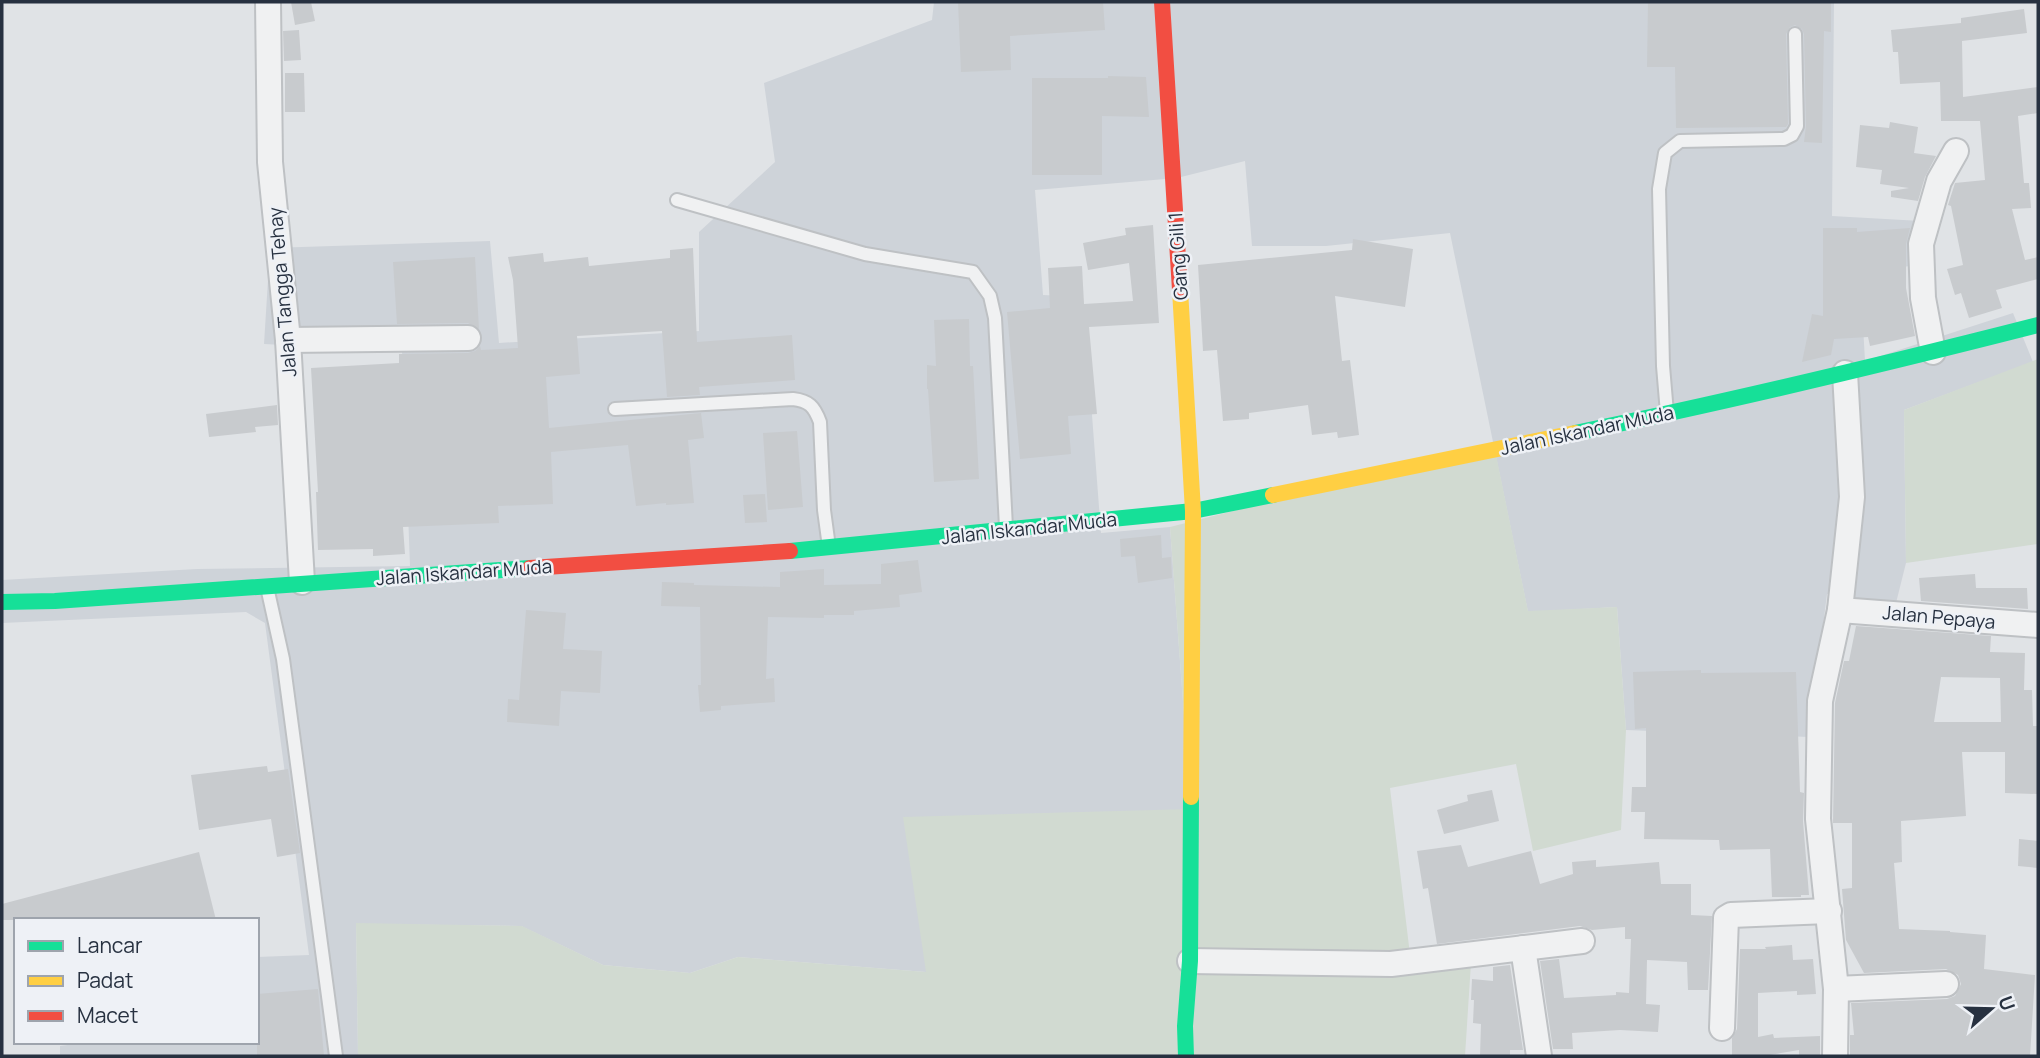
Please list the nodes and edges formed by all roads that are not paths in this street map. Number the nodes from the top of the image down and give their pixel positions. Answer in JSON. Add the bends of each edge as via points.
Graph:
{"nodes":[{"id":1,"x":268,"y":2,"type":"edge"},
{"id":2,"x":1162,"y":2,"type":"edge"},
{"id":3,"x":1795,"y":34,"type":"dead end"},
{"id":4,"x":1956,"y":151,"type":"dead end"},
{"id":5,"x":677,"y":200,"type":"dead end"},
{"id":6,"x":2038,"y":325,"type":"edge"},
{"id":7,"x":468,"y":338,"type":"dead end"},
{"id":8,"x":288,"y":340,"type":"junction"},
{"id":9,"x":1933,"y":352,"type":"junction"},
{"id":10,"x":1845,"y":373,"type":"junction"},
{"id":11,"x":615,"y":408,"type":"dead end"},
{"id":12,"x":1667,"y":414,"type":"junction"},
{"id":13,"x":1193,"y":511,"type":"junction"},
{"id":14,"x":1006,"y":530,"type":"junction"},
{"id":15,"x":829,"y":549,"type":"junction"},
{"id":16,"x":302,"y":582,"type":"junction"},
{"id":17,"x":267,"y":586,"type":"junction"},
{"id":18,"x":2,"y":602,"type":"edge"},
{"id":19,"x":1840,"y":610,"type":"junction"},
{"id":20,"x":2038,"y":625,"type":"edge"},
{"id":21,"x":1829,"y":911,"type":"junction"},
{"id":22,"x":1582,"y":941,"type":"dead end"},
{"id":23,"x":1523,"y":948,"type":"junction"},
{"id":24,"x":1190,"y":961,"type":"junction"},
{"id":25,"x":1946,"y":984,"type":"dead end"},
{"id":26,"x":1836,"y":989,"type":"junction"},
{"id":27,"x":1722,"y":1028,"type":"dead end"},
{"id":28,"x":337,"y":1056,"type":"edge"},
{"id":29,"x":1186,"y":1056,"type":"edge"},
{"id":30,"x":1539,"y":1056,"type":"edge"},
{"id":31,"x":1835,"y":1056,"type":"edge"}],
"edges":[{"from":1,"to":8,"type":"street","name":"Jalan Tangga Tehay","via":[[270,162]]},
{"from":2,"to":13,"type":"street","name":"Gang Gili 1"},
{"from":3,"to":12,"type":"lane","via":[[1797,126],[1792,135],[1784,139],[1680,141],[1665,153],[1659,189]]},
{"from":4,"to":9,"type":"street","via":[[1939,181],[1922,244],[1923,298]]},
{"from":5,"to":14,"type":"lane","via":[[865,254],[972,272],[990,296],[995,318]]},
{"from":6,"to":9,"type":"street","name":"Jalan Iskandar Muda"},
{"from":7,"to":8,"type":"street"},
{"from":8,"to":16,"type":"street","name":"Jalan Tangga Tehay"},
{"from":9,"to":10,"type":"street","name":"Jalan Iskandar Muda"},
{"from":10,"to":12,"type":"street","name":"Jalan Iskandar Muda"},
{"from":10,"to":19,"type":"street","via":[[1852,497]]},
{"from":11,"to":15,"type":"lane","via":[[806,401],[820,422]]},
{"from":12,"to":13,"type":"street","name":"Jalan Iskandar Muda"},
{"from":13,"to":14,"type":"street","name":"Jalan Iskandar Muda"},
{"from":13,"to":24,"type":"street","name":"Gang Gili 1"},
{"from":14,"to":15,"type":"street","name":"Jalan Iskandar Muda"},
{"from":15,"to":16,"type":"street","name":"Jalan Iskandar Muda"},
{"from":16,"to":17,"type":"street","name":"Jalan Iskandar Muda"},
{"from":17,"to":18,"type":"street","name":"Jalan Iskandar Muda"},
{"from":17,"to":28,"type":"lane","via":[[283,659]]},
{"from":19,"to":20,"type":"street","name":"Jalan Pepaya"},
{"from":19,"to":21,"type":"street","via":[[1820,701],[1818,819]]},
{"from":21,"to":26,"type":"street"},
{"from":21,"to":27,"type":"street","via":[[1726,918]]},
{"from":22,"to":23,"type":"street"},
{"from":23,"to":24,"type":"street","via":[[1391,964]]},
{"from":23,"to":30,"type":"street"},
{"from":24,"to":29,"type":"street","name":"Gang Gili 1"},
{"from":25,"to":26,"type":"street"},
{"from":26,"to":31,"type":"street"}]}
